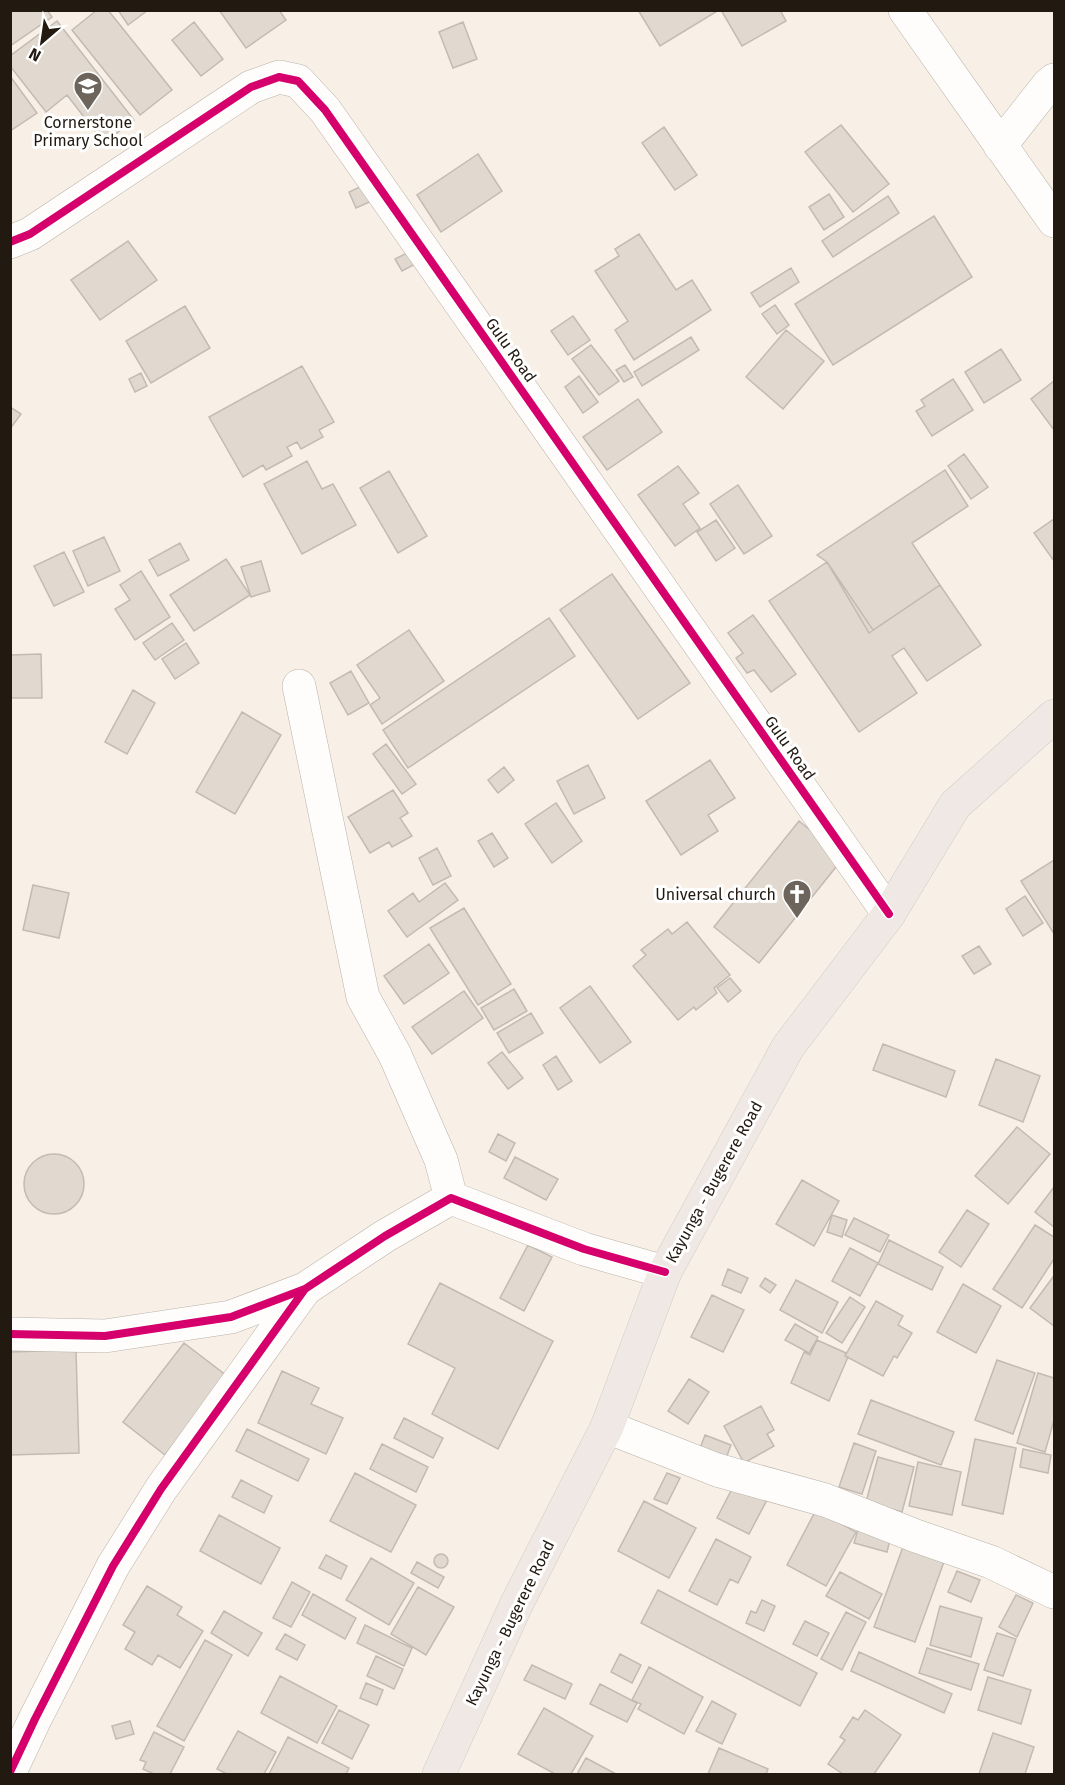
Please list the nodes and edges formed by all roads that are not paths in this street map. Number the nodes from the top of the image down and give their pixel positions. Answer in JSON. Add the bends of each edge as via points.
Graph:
{"nodes":[{"id":1,"x":905,"y":10,"type":"edge"},
{"id":2,"x":1054,"y":80,"type":"edge"},
{"id":3,"x":1000,"y":146,"type":"junction"},
{"id":4,"x":1054,"y":221,"type":"edge"},
{"id":5,"x":10,"y":242,"type":"edge"},
{"id":6,"x":299,"y":686,"type":"dead end"},
{"id":7,"x":1054,"y":716,"type":"edge"},
{"id":8,"x":890,"y":914,"type":"junction"},
{"id":9,"x":451,"y":1198,"type":"junction"},
{"id":10,"x":665,"y":1272,"type":"junction"},
{"id":11,"x":305,"y":1288,"type":"junction"},
{"id":12,"x":10,"y":1334,"type":"edge"},
{"id":13,"x":607,"y":1427,"type":"junction"},
{"id":14,"x":1054,"y":1592,"type":"edge"},
{"id":15,"x":10,"y":1772,"type":"edge"},
{"id":16,"x":439,"y":1774,"type":"edge"}],
"edges":[{"from":1,"to":3,"type":"street"},
{"from":2,"to":3,"type":"street"},
{"from":3,"to":4,"type":"street"},
{"from":5,"to":8,"type":"street","name":"Gulu Road","via":[[30,234],[251,87],[279,77],[298,81],[325,110]]},
{"from":6,"to":9,"type":"street","via":[[363,997],[395,1055],[441,1160]]},
{"from":7,"to":8,"type":"main road","name":"Kayunga - Bugerere Road","via":[[956,805]]},
{"from":8,"to":10,"type":"main road","name":"Kayunga - Bugerere Road","via":[[788,1047]]},
{"from":9,"to":10,"type":"street","via":[[584,1249]]},
{"from":9,"to":11,"type":"street"},
{"from":10,"to":13,"type":"main road","name":"Kayunga - Bugerere Road"},
{"from":11,"to":12,"type":"street","via":[[231,1317],[105,1336]]},
{"from":11,"to":15,"type":"street","via":[[161,1489],[113,1566]]},
{"from":13,"to":14,"type":"street","via":[[717,1470],[825,1500],[991,1562]]},
{"from":13,"to":16,"type":"main road","name":"Kayunga - Bugerere Road","via":[[517,1603]]}]}
